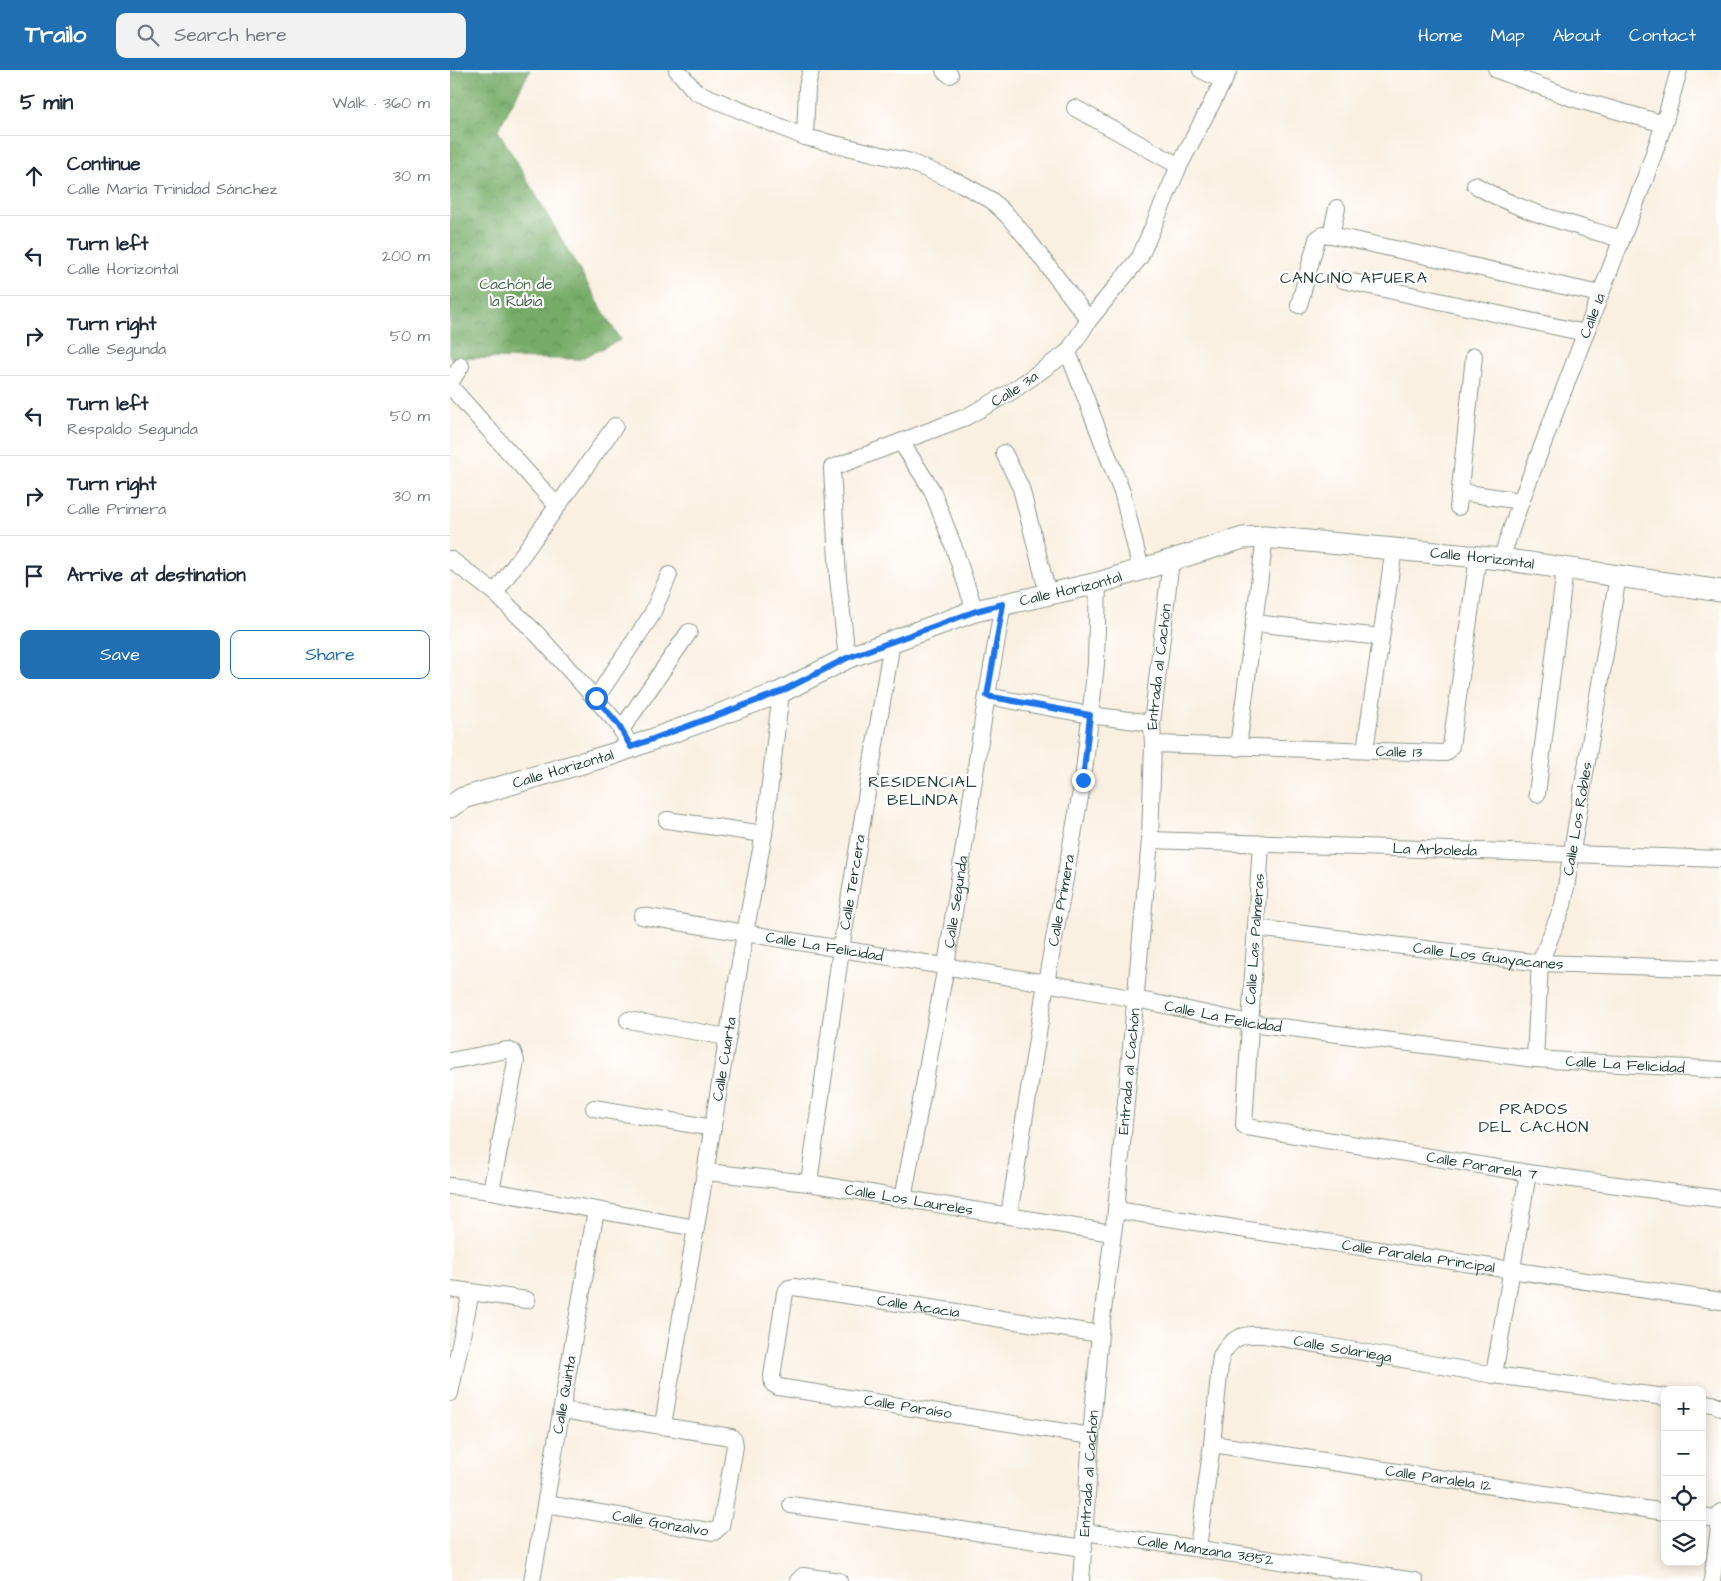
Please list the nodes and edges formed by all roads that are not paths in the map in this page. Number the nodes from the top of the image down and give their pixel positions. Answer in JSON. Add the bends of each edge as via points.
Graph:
{"nodes":[{"id":1,"x":677,"y":70,"type":"edge"},
{"id":2,"x":811,"y":70,"type":"edge"},
{"id":3,"x":1201,"y":70,"type":"edge"},
{"id":4,"x":1497,"y":70,"type":"edge"},
{"id":5,"x":1679,"y":70,"type":"edge"},
{"id":6,"x":1227,"y":76,"type":"edge"},
{"id":7,"x":1075,"y":108,"type":"dead end"},
{"id":8,"x":1664,"y":124,"type":"junction"},
{"id":9,"x":805,"y":137,"type":"junction"},
{"id":10,"x":1179,"y":166,"type":"junction"},
{"id":11,"x":1475,"y":185,"type":"dead end"},
{"id":12,"x":1337,"y":208,"type":"dead end"},
{"id":13,"x":1331,"y":235,"type":"junction"},
{"id":14,"x":1621,"y":239,"type":"junction"},
{"id":15,"x":1343,"y":280,"type":"dead end"},
{"id":16,"x":1600,"y":294,"type":"junction"},
{"id":17,"x":1299,"y":305,"type":"dead end"},
{"id":18,"x":1089,"y":320,"type":"junction"},
{"id":19,"x":1585,"y":333,"type":"junction"},
{"id":20,"x":1068,"y":352,"type":"junction"},
{"id":21,"x":1474,"y":356,"type":"dead end"},
{"id":22,"x":461,"y":366,"type":"dead end"},
{"id":23,"x":450,"y":385,"type":"edge"},
{"id":24,"x":615,"y":426,"type":"dead end"},
{"id":25,"x":901,"y":442,"type":"junction"},
{"id":26,"x":1004,"y":453,"type":"dead end"},
{"id":27,"x":1521,"y":500,"type":"junction"},
{"id":28,"x":557,"y":506,"type":"junction"},
{"id":29,"x":1265,"y":537,"type":"junction"},
{"id":30,"x":1394,"y":548,"type":"junction"},
{"id":31,"x":1478,"y":557,"type":"junction"},
{"id":32,"x":1501,"y":559,"type":"junction"},
{"id":33,"x":1171,"y":560,"type":"junction"},
{"id":34,"x":454,"y":565,"type":"edge"},
{"id":35,"x":1565,"y":569,"type":"junction"},
{"id":36,"x":1141,"y":570,"type":"junction"},
{"id":37,"x":669,"y":575,"type":"dead end"},
{"id":38,"x":1618,"y":576,"type":"junction"},
{"id":39,"x":1098,"y":583,"type":"junction"},
{"id":40,"x":1721,"y":590,"type":"edge"},
{"id":41,"x":495,"y":593,"type":"junction"},
{"id":42,"x":1048,"y":594,"type":"junction"},
{"id":43,"x":1003,"y":604,"type":"junction"},
{"id":44,"x":976,"y":611,"type":"junction"},
{"id":45,"x":1254,"y":623,"type":"junction"},
{"id":46,"x":689,"y":632,"type":"dead end"},
{"id":47,"x":1381,"y":637,"type":"junction"},
{"id":48,"x":892,"y":642,"type":"junction"},
{"id":49,"x":847,"y":658,"type":"junction"},
{"id":50,"x":780,"y":692,"type":"junction"},
{"id":51,"x":987,"y":696,"type":"junction"},
{"id":52,"x":596,"y":698,"type":"junction"},
{"id":53,"x":1090,"y":715,"type":"junction"},
{"id":54,"x":1152,"y":723,"type":"junction"},
{"id":55,"x":626,"y":739,"type":"junction"},
{"id":56,"x":1153,"y":744,"type":"junction"},
{"id":57,"x":1238,"y":748,"type":"junction"},
{"id":58,"x":1365,"y":750,"type":"junction"},
{"id":59,"x":1537,"y":794,"type":"dead end"},
{"id":60,"x":450,"y":807,"type":"edge"},
{"id":61,"x":667,"y":820,"type":"dead end"},
{"id":62,"x":764,"y":834,"type":"junction"},
{"id":63,"x":1150,"y":840,"type":"junction"},
{"id":64,"x":1262,"y":843,"type":"junction"},
{"id":65,"x":1572,"y":854,"type":"junction"},
{"id":66,"x":1721,"y":858,"type":"edge"},
{"id":67,"x":642,"y":916,"type":"dead end"},
{"id":68,"x":1256,"y":928,"type":"junction"},
{"id":69,"x":745,"y":933,"type":"junction"},
{"id":70,"x":841,"y":949,"type":"junction"},
{"id":71,"x":1540,"y":963,"type":"junction"},
{"id":72,"x":946,"y":966,"type":"junction"},
{"id":73,"x":1721,"y":969,"type":"edge"},
{"id":74,"x":1046,"y":983,"type":"junction"},
{"id":75,"x":1136,"y":999,"type":"junction"},
{"id":76,"x":628,"y":1020,"type":"dead end"},
{"id":77,"x":1250,"y":1023,"type":"junction"},
{"id":78,"x":728,"y":1037,"type":"junction"},
{"id":79,"x":1535,"y":1059,"type":"junction"},
{"id":80,"x":450,"y":1061,"type":"edge"},
{"id":81,"x":1721,"y":1070,"type":"edge"},
{"id":82,"x":594,"y":1108,"type":"dead end"},
{"id":83,"x":1244,"y":1125,"type":"joint"},
{"id":84,"x":713,"y":1128,"type":"junction"},
{"id":85,"x":706,"y":1172,"type":"junction"},
{"id":86,"x":1528,"y":1173,"type":"junction"},
{"id":87,"x":809,"y":1183,"type":"junction"},
{"id":88,"x":450,"y":1186,"type":"edge"},
{"id":89,"x":491,"y":1191,"type":"junction"},
{"id":90,"x":903,"y":1198,"type":"junction"},
{"id":91,"x":1721,"y":1199,"type":"edge"},
{"id":92,"x":596,"y":1210,"type":"junction"},
{"id":93,"x":1116,"y":1210,"type":"junction"},
{"id":94,"x":1009,"y":1215,"type":"junction"},
{"id":95,"x":696,"y":1228,"type":"junction"},
{"id":96,"x":1112,"y":1233,"type":"junction"},
{"id":97,"x":1511,"y":1270,"type":"junction"},
{"id":98,"x":450,"y":1289,"type":"edge"},
{"id":99,"x":471,"y":1292,"type":"junction"},
{"id":100,"x":527,"y":1300,"type":"dead end"},
{"id":101,"x":1721,"y":1301,"type":"edge"},
{"id":102,"x":1100,"y":1334,"type":"junction"},
{"id":103,"x":778,"y":1337,"type":"joint"},
{"id":104,"x":1494,"y":1375,"type":"junction"},
{"id":105,"x":450,"y":1393,"type":"edge"},
{"id":106,"x":1661,"y":1396,"type":"edge"},
{"id":107,"x":1706,"y":1403,"type":"edge"},
{"id":108,"x":1721,"y":1408,"type":"edge"},
{"id":109,"x":562,"y":1410,"type":"junction"},
{"id":110,"x":664,"y":1425,"type":"junction"},
{"id":111,"x":1090,"y":1436,"type":"junction"},
{"id":112,"x":1212,"y":1444,"type":"junction"},
{"id":113,"x":546,"y":1504,"type":"junction"},
{"id":114,"x":791,"y":1505,"type":"dead end"},
{"id":115,"x":1661,"y":1511,"type":"edge"},
{"id":116,"x":1706,"y":1517,"type":"edge"},
{"id":117,"x":1721,"y":1518,"type":"edge"},
{"id":118,"x":1085,"y":1532,"type":"junction"},
{"id":119,"x":1084,"y":1548,"type":"junction"},
{"id":120,"x":1198,"y":1548,"type":"junction"},
{"id":121,"x":1347,"y":1576,"type":"edge"},
{"id":122,"x":532,"y":1581,"type":"edge"},
{"id":123,"x":798,"y":1581,"type":"edge"},
{"id":124,"x":839,"y":1581,"type":"edge"},
{"id":125,"x":1081,"y":1581,"type":"edge"},
{"id":126,"x":1416,"y":1581,"type":"edge"},
{"id":127,"x":1712,"y":1581,"type":"edge"}],
"edges":[{"from":1,"to":9,"type":"street","via":[[696,92]]},
{"from":2,"to":9,"type":"street"},
{"from":3,"to":6,"type":"street"},
{"from":4,"to":8,"type":"street","via":[[1572,98]]},
{"from":5,"to":8,"type":"street","name":"Calle 1a"},
{"from":6,"to":10,"type":"street","name":"Calle 3a"},
{"from":7,"to":10,"type":"street"},
{"from":8,"to":14,"type":"street","name":"Calle 1a"},
{"from":9,"to":18,"type":"street","via":[[907,161],[991,200],[1025,236]]},
{"from":10,"to":18,"type":"street","name":"Calle 3a","via":[[1140,257]]},
{"from":11,"to":14,"type":"street","via":[[1498,199],[1531,212]]},
{"from":12,"to":13,"type":"street"},
{"from":13,"to":16,"type":"street"},
{"from":13,"to":17,"type":"street","via":[[1317,239]]},
{"from":14,"to":16,"type":"street","name":"Calle 1a"},
{"from":15,"to":19,"type":"street"},
{"from":16,"to":19,"type":"street","name":"Calle 1a"},
{"from":18,"to":20,"type":"street","name":"Calle 3a"},
{"from":19,"to":27,"type":"street","name":"Calle 1a"},
{"from":20,"to":25,"type":"street","name":"Calle 3a","via":[[1011,392],[966,417]]},
{"from":20,"to":36,"type":"street","via":[[1122,495]]},
{"from":21,"to":27,"type":"street","via":[[1459,500]]},
{"from":22,"to":23,"type":"street"},
{"from":23,"to":28,"type":"street"},
{"from":24,"to":28,"type":"street"},
{"from":25,"to":44,"type":"street","via":[[932,490]]},
{"from":25,"to":49,"type":"street","name":"Calle 3a","via":[[832,468],[838,578]]},
{"from":26,"to":42,"type":"street","via":[[1021,488]]},
{"from":27,"to":32,"type":"street","name":"Calle 1a"},
{"from":28,"to":41,"type":"street"},
{"from":29,"to":30,"type":"main road","name":"Calle Horizontal"},
{"from":29,"to":33,"type":"main road","name":"Calle Horizontal","via":[[1243,538]]},
{"from":29,"to":45,"type":"street"},
{"from":30,"to":31,"type":"main road","name":"Calle Horizontal"},
{"from":30,"to":47,"type":"street"},
{"from":31,"to":32,"type":"main road","name":"Calle Horizontal"},
{"from":31,"to":58,"type":"street","name":"Calle 13","via":[[1451,746],[1445,753]]},
{"from":32,"to":35,"type":"main road","name":"Calle Horizontal"},
{"from":33,"to":36,"type":"main road","name":"Calle Horizontal"},
{"from":33,"to":54,"type":"street","name":"Entrada al Cachón"},
{"from":34,"to":41,"type":"street"},
{"from":35,"to":38,"type":"main road","name":"Calle Horizontal"},
{"from":35,"to":59,"type":"street"},
{"from":36,"to":39,"type":"main road","name":"Calle Horizontal"},
{"from":37,"to":52,"type":"street","via":[[651,616]]},
{"from":38,"to":40,"type":"main road","name":"Calle Horizontal"},
{"from":38,"to":65,"type":"street","name":"Calle Los Robles"},
{"from":39,"to":42,"type":"main road","name":"Calle Horizontal"},
{"from":39,"to":53,"type":"street","name":"Calle Primera","via":[[1096,664]]},
{"from":41,"to":52,"type":"street"},
{"from":42,"to":43,"type":"main road","name":"Calle Horizontal"},
{"from":43,"to":44,"type":"main road","name":"Calle Horizontal"},
{"from":43,"to":51,"type":"street","name":"Calle Segunda"},
{"from":44,"to":48,"type":"main road","name":"Calle Horizontal"},
{"from":45,"to":47,"type":"street"},
{"from":45,"to":57,"type":"street"},
{"from":46,"to":55,"type":"street"},
{"from":47,"to":58,"type":"street"},
{"from":48,"to":49,"type":"main road","name":"Calle Horizontal"},
{"from":48,"to":70,"type":"street","name":"Calle Tercera"},
{"from":49,"to":50,"type":"main road","name":"Calle Horizontal"},
{"from":50,"to":55,"type":"main road","name":"Calle Horizontal"},
{"from":50,"to":62,"type":"street","name":"Calle Cuarta"},
{"from":51,"to":53,"type":"street"},
{"from":51,"to":72,"type":"street","name":"Calle Segunda"},
{"from":52,"to":55,"type":"street"},
{"from":53,"to":54,"type":"street"},
{"from":53,"to":74,"type":"street","name":"Calle Primera","via":[[1083,780]]},
{"from":54,"to":56,"type":"street","name":"Entrada al Cachón"},
{"from":55,"to":60,"type":"main road","name":"Calle Horizontal","via":[[613,754],[463,798]]},
{"from":56,"to":57,"type":"street","name":"Calle 13"},
{"from":56,"to":63,"type":"street","name":"Entrada al Cachón"},
{"from":57,"to":58,"type":"street","name":"Calle 13"},
{"from":61,"to":62,"type":"street"},
{"from":62,"to":69,"type":"street","name":"Calle Cuarta"},
{"from":63,"to":64,"type":"street","name":"La Arboleda"},
{"from":63,"to":75,"type":"street","name":"Entrada al Cachón"},
{"from":64,"to":65,"type":"street","name":"La Arboleda"},
{"from":64,"to":68,"type":"street","name":"Calle Las Palmeras"},
{"from":65,"to":66,"type":"street","name":"La Arboleda"},
{"from":65,"to":71,"type":"street","name":"Calle Los Robles","via":[[1563,905]]},
{"from":67,"to":69,"type":"street","name":"Calle La Felicidad"},
{"from":68,"to":71,"type":"street","name":"Calle Los Guayacanes"},
{"from":68,"to":77,"type":"street","name":"Calle Las Palmeras"},
{"from":69,"to":70,"type":"street","name":"Calle La Felicidad"},
{"from":69,"to":78,"type":"street","name":"Calle Cuarta"},
{"from":70,"to":72,"type":"street","name":"Calle La Felicidad"},
{"from":70,"to":87,"type":"street","name":"Calle Tercera"},
{"from":71,"to":73,"type":"street","name":"Calle Los Guayacanes"},
{"from":71,"to":79,"type":"street","name":"Calle Los Robles"},
{"from":72,"to":74,"type":"street","name":"Calle La Felicidad"},
{"from":72,"to":90,"type":"street","name":"Calle Segunda"},
{"from":74,"to":75,"type":"street","name":"Calle La Felicidad"},
{"from":74,"to":94,"type":"street","name":"Calle Primera"},
{"from":75,"to":77,"type":"street","name":"Calle La Felicidad"},
{"from":75,"to":93,"type":"street","name":"Entrada al Cachón"},
{"from":76,"to":78,"type":"street"},
{"from":77,"to":79,"type":"street","name":"Calle La Felicidad"},
{"from":77,"to":83,"type":"street","name":"Calle Las Palmeras"},
{"from":78,"to":84,"type":"street","name":"Calle Cuarta"},
{"from":79,"to":81,"type":"street","name":"Calle La Felicidad"},
{"from":80,"to":89,"type":"street","via":[[507,1050],[513,1052],[516,1060]]},
{"from":82,"to":84,"type":"street"},
{"from":83,"to":86,"type":"street","name":"Calle Pararela 7"},
{"from":84,"to":85,"type":"street","name":"Calle Cuarta"},
{"from":85,"to":87,"type":"street","name":"Calle Los Laureles"},
{"from":85,"to":95,"type":"street","name":"Calle Cuarta"},
{"from":86,"to":91,"type":"street","name":"Calle Pararela 7"},
{"from":86,"to":97,"type":"street"},
{"from":87,"to":90,"type":"street","name":"Calle Los Laureles"},
{"from":88,"to":89,"type":"street"},
{"from":89,"to":92,"type":"street"},
{"from":90,"to":94,"type":"street","name":"Calle Los Laureles"},
{"from":92,"to":95,"type":"street"},
{"from":92,"to":109,"type":"street","name":"Calle Quinta"},
{"from":93,"to":96,"type":"street","name":"Entrada al Cachón"},
{"from":93,"to":97,"type":"street","name":"Calle Paralela Principal"},
{"from":94,"to":96,"type":"street","name":"Calle Los Laureles"},
{"from":95,"to":110,"type":"street","name":"Calle Cuarta"},
{"from":96,"to":102,"type":"street","name":"Entrada al Cachón"},
{"from":97,"to":101,"type":"street","name":"Calle Paralela Principal"},
{"from":97,"to":104,"type":"street"},
{"from":98,"to":99,"type":"street"},
{"from":99,"to":100,"type":"street"},
{"from":99,"to":105,"type":"street"},
{"from":102,"to":103,"type":"street","name":"Calle Acacia","via":[[794,1286],[785,1293]]},
{"from":102,"to":111,"type":"street","name":"Entrada al Cachón"},
{"from":103,"to":111,"type":"street","name":"Calle Paraíso","via":[[772,1376],[773,1384],[778,1387]]},
{"from":104,"to":106,"type":"street","name":"Calle Solariega"},
{"from":104,"to":112,"type":"street","name":"Calle Solariega","via":[[1264,1336],[1250,1334],[1237,1337],[1221,1356]]},
{"from":107,"to":108,"type":"street"},
{"from":109,"to":110,"type":"street","name":"Calle Gonzalvo"},
{"from":109,"to":113,"type":"street","name":"Calle Quinta"},
{"from":110,"to":113,"type":"street","name":"Calle Gonzalvo","via":[[734,1440],[718,1530],[714,1532]]},
{"from":111,"to":118,"type":"street","name":"Entrada al Cachón"},
{"from":112,"to":115,"type":"street","name":"Calle Paralela 12"},
{"from":112,"to":120,"type":"street","name":"Calle Solariega"},
{"from":113,"to":122,"type":"street","name":"Calle Quinta"},
{"from":114,"to":119,"type":"street"},
{"from":116,"to":117,"type":"street"},
{"from":117,"to":127,"type":"street"},
{"from":118,"to":119,"type":"street","name":"Entrada al Cachón"},
{"from":118,"to":120,"type":"street","name":"Calle Manzana 3852"},
{"from":119,"to":125,"type":"street","name":"Entrada al Cachón"},
{"from":120,"to":121,"type":"street","name":"Calle Manzana 3852"},
{"from":121,"to":126,"type":"street","name":"Calle Manzana 3852"},
{"from":123,"to":124,"type":"street","via":[[803,1576]]}]}
